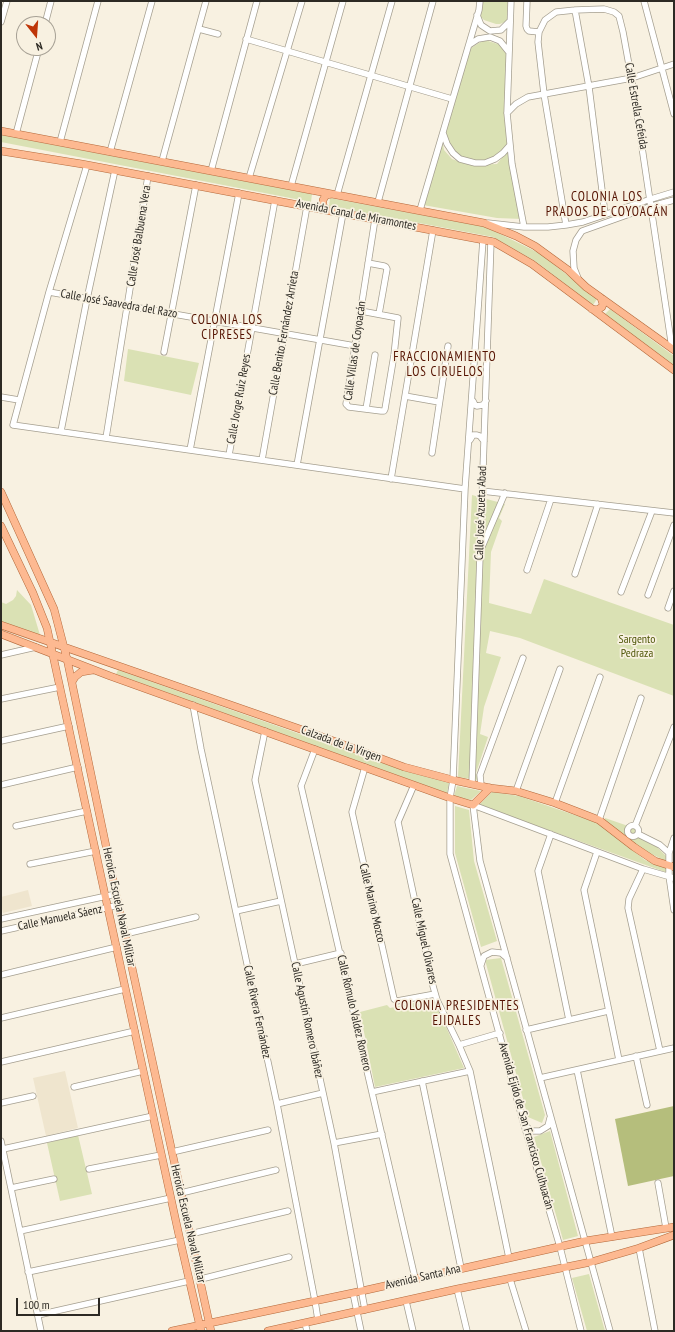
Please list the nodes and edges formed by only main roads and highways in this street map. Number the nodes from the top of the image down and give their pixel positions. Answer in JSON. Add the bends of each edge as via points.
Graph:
{"nodes":[{"id":1,"x":1,"y":131,"type":"edge"},
{"id":2,"x":1,"y":151,"type":"edge"},
{"id":3,"x":314,"y":190,"type":"junction"},
{"id":4,"x":335,"y":194,"type":"junction"},
{"id":5,"x":309,"y":207,"type":"junction"},
{"id":6,"x":327,"y":210,"type":"junction"},
{"id":7,"x":601,"y":298,"type":"junction"},
{"id":8,"x":612,"y":306,"type":"junction"},
{"id":9,"x":592,"y":309,"type":"junction"},
{"id":10,"x":603,"y":318,"type":"junction"},
{"id":11,"x":673,"y":349,"type":"edge"},
{"id":12,"x":674,"y":370,"type":"edge"},
{"id":13,"x":1,"y":492,"type":"edge"},
{"id":14,"x":1,"y":526,"type":"edge"},
{"id":15,"x":1,"y":625,"type":"edge"},
{"id":16,"x":1,"y":634,"type":"edge"},
{"id":17,"x":50,"y":642,"type":"junction"},
{"id":18,"x":63,"y":646,"type":"junction"},
{"id":19,"x":53,"y":654,"type":"junction"},
{"id":20,"x":67,"y":659,"type":"junction"},
{"id":21,"x":96,"y":670,"type":"junction"},
{"id":22,"x":72,"y":682,"type":"junction"},
{"id":23,"x":490,"y":788,"type":"junction"},
{"id":24,"x":672,"y":866,"type":"edge"},
{"id":25,"x":674,"y":1227,"type":"edge"},
{"id":26,"x":674,"y":1235,"type":"edge"},
{"id":27,"x":210,"y":1322,"type":"junction"},
{"id":28,"x":200,"y":1328,"type":"edge"},
{"id":29,"x":172,"y":1331,"type":"edge"},
{"id":30,"x":211,"y":1331,"type":"edge"},
{"id":31,"x":268,"y":1331,"type":"edge"}],
"edges":[{"from":1,"to":3,"type":"main road","name":"Avenida Canal de Miramontes"},
{"from":2,"to":5,"type":"main road","name":"Avenida Canal de Miramontes"},
{"from":3,"to":4,"type":"main road","name":"Avenida Canal de Miramontes"},
{"from":3,"to":5,"type":"main road","via":[[319,200],[317,205]]},
{"from":4,"to":6,"type":"main road","via":[[326,195],[323,200],[323,206]]},
{"from":4,"to":7,"type":"main road","name":"Avenida Canal de Miramontes","via":[[484,222],[535,246]]},
{"from":5,"to":6,"type":"main road","name":"Avenida Canal de Miramontes"},
{"from":6,"to":9,"type":"main road","name":"Avenida Canal de Miramontes","via":[[491,242],[532,264]]},
{"from":7,"to":8,"type":"main road","name":"Avenida Canal de Miramontes"},
{"from":7,"to":9,"type":"main road","via":[[602,307]]},
{"from":8,"to":10,"type":"main road","via":[[603,309]]},
{"from":8,"to":11,"type":"main road","name":"Avenida Canal de Miramontes"},
{"from":9,"to":10,"type":"main road","name":"Avenida Canal de Miramontes"},
{"from":10,"to":12,"type":"main road","name":"Avenida Canal de Miramontes"},
{"from":13,"to":18,"type":"main road","name":"Heroica Escuela Naval Militar","via":[[54,609]]},
{"from":14,"to":17,"type":"main road","name":"Heroica Escuela Naval Militar","via":[[39,606]]},
{"from":15,"to":17,"type":"main road","name":"Calzada de la Virgen"},
{"from":16,"to":19,"type":"main road","name":"Calzada de la Virgen"},
{"from":17,"to":18,"type":"main road","name":"Calzada de la Virgen"},
{"from":17,"to":19,"type":"main road","name":"Heroica Escuela Naval Militar"},
{"from":18,"to":20,"type":"main road","name":"Heroica Escuela Naval Militar"},
{"from":18,"to":23,"type":"main road","name":"Calzada de la Virgen","via":[[404,766]]},
{"from":19,"to":20,"type":"main road","name":"Calzada de la Virgen"},
{"from":19,"to":28,"type":"main road","name":"Heroica Escuela Naval Militar"},
{"from":20,"to":21,"type":"main road","name":"Calzada de la Virgen"},
{"from":20,"to":22,"type":"main road","name":"Heroica Escuela Naval Militar"},
{"from":21,"to":22,"type":"main road","via":[[81,672]]},
{"from":21,"to":23,"type":"main road","name":"Calzada de la Virgen","via":[[473,805]]},
{"from":22,"to":27,"type":"main road","name":"Heroica Escuela Naval Militar"},
{"from":23,"to":24,"type":"main road","name":"Calzada de la Virgen","via":[[516,791],[599,820],[655,861]]},
{"from":25,"to":27,"type":"main road","name":"Avenida Santa Ana","via":[[585,1241]]},
{"from":26,"to":31,"type":"main road","name":"Avenida Santa Ana","via":[[591,1262]]},
{"from":27,"to":28,"type":"main road","name":"Avenida Santa Ana"},
{"from":27,"to":30,"type":"main road","name":"Heroica Escuela Naval Militar"},
{"from":28,"to":29,"type":"main road","name":"Avenida Santa Ana"}]}
